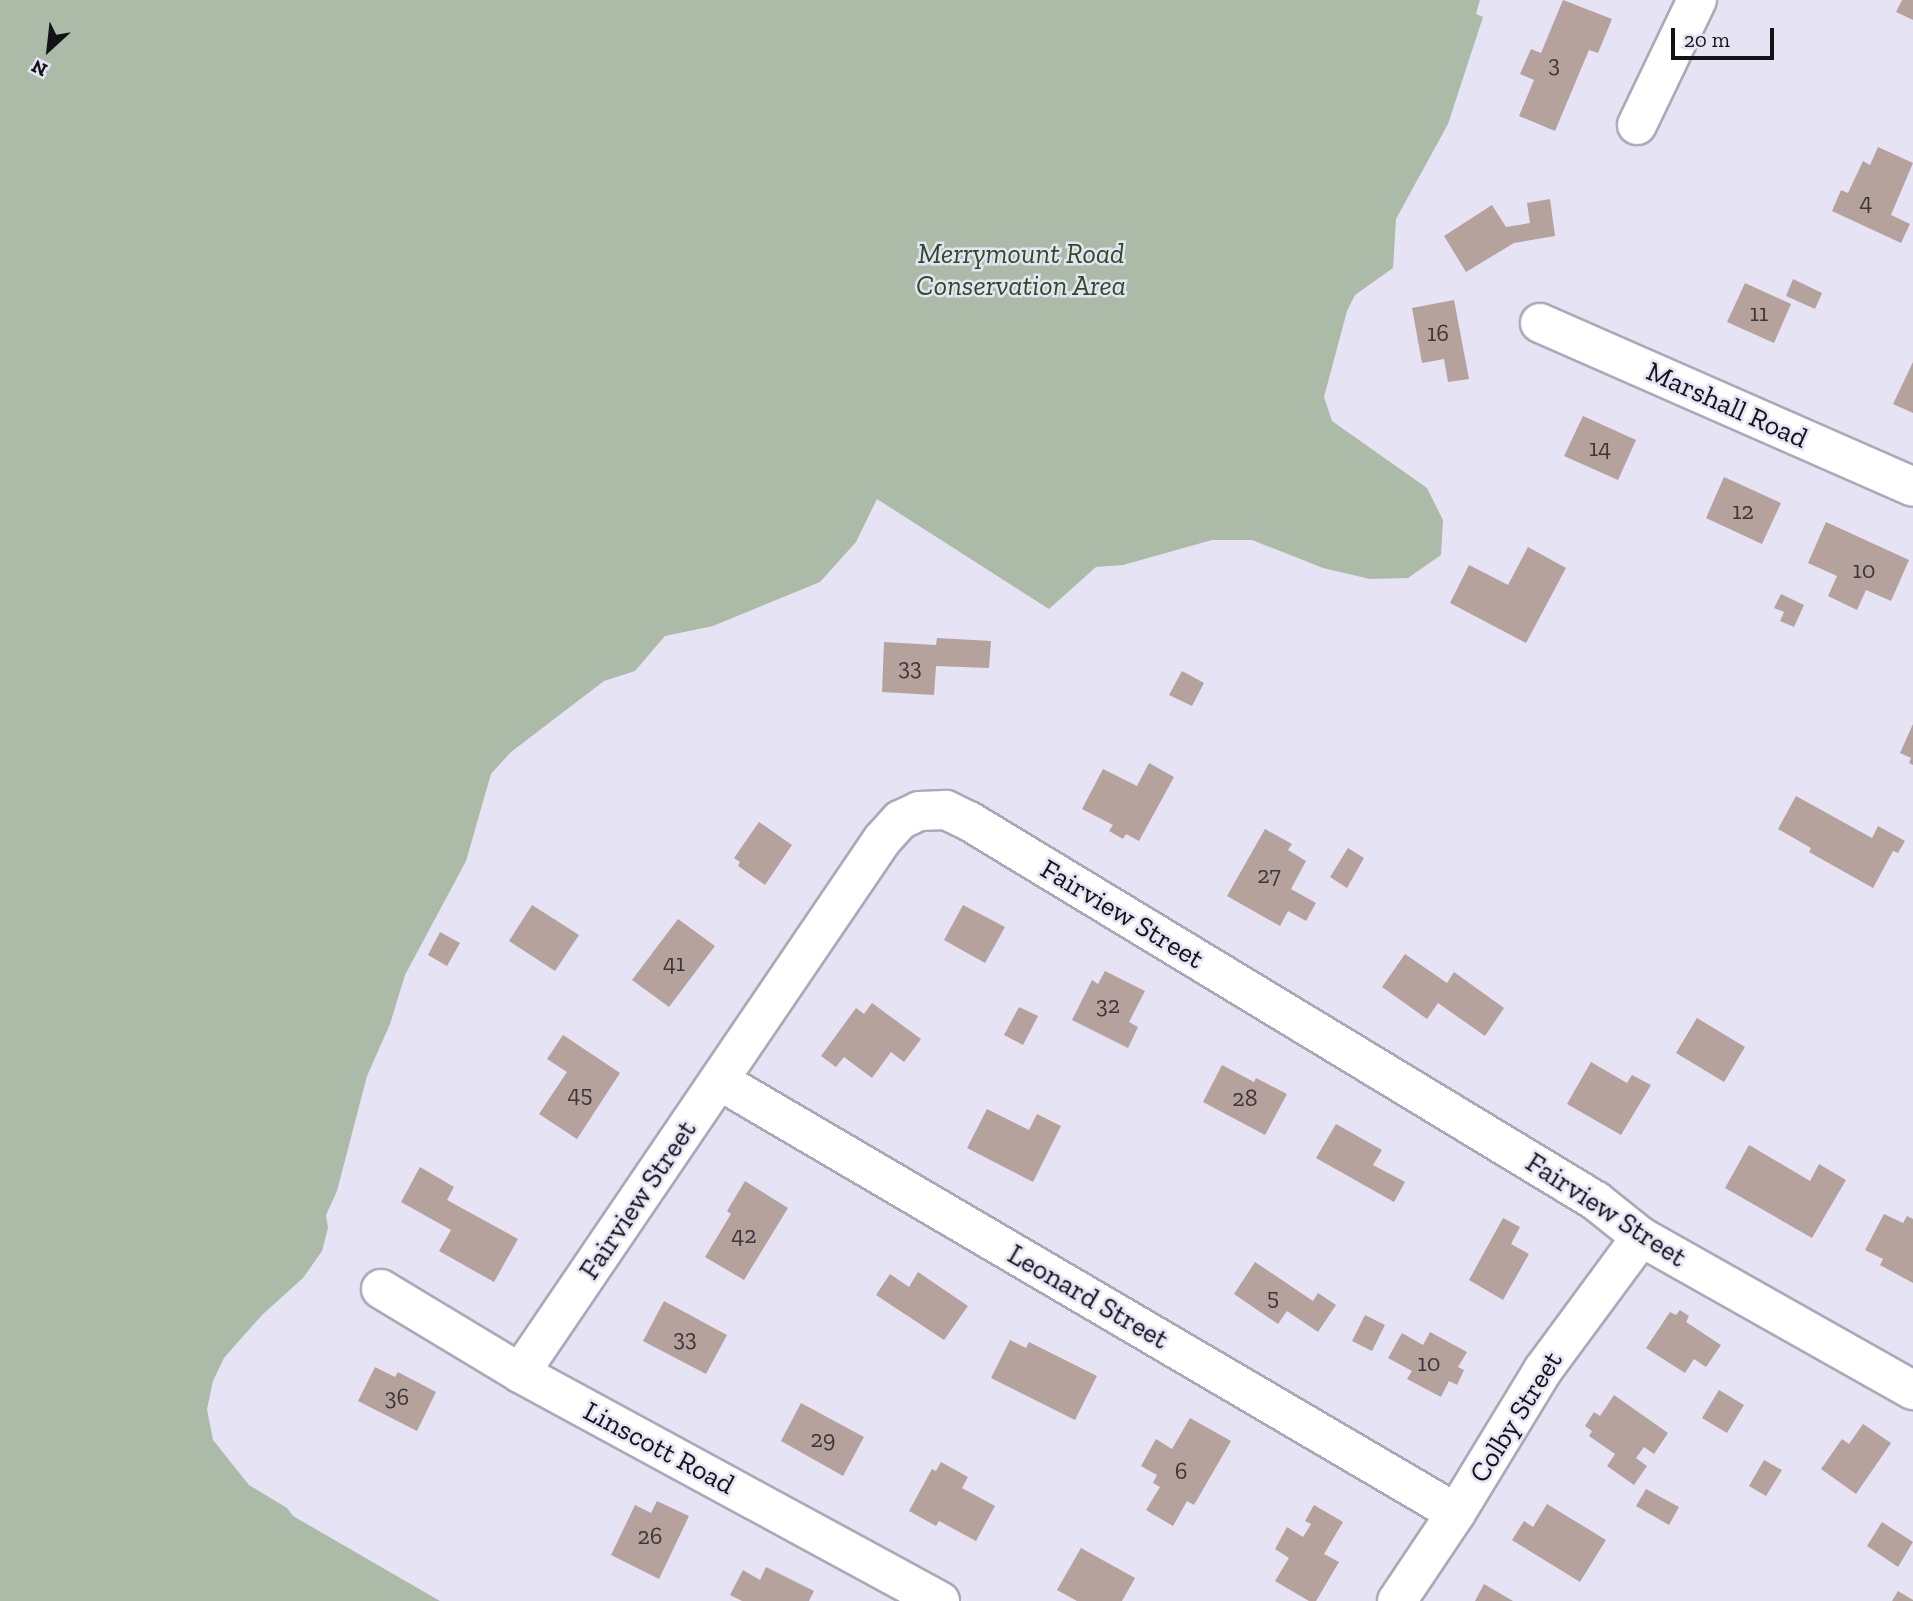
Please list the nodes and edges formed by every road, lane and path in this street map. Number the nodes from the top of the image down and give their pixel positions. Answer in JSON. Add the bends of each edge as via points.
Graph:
{"nodes":[{"id":1,"x":1697,"y":0,"type":"edge"},
{"id":2,"x":1637,"y":125,"type":"dead end"},
{"id":3,"x":1540,"y":323,"type":"dead end"},
{"id":4,"x":1913,"y":487,"type":"edge"},
{"id":5,"x":720,"y":1082,"type":"junction"},
{"id":6,"x":1641,"y":1237,"type":"junction"},
{"id":7,"x":381,"y":1289,"type":"dead end"},
{"id":8,"x":520,"y":1373,"type":"junction"},
{"id":9,"x":1913,"y":1390,"type":"edge"},
{"id":10,"x":1456,"y":1513,"type":"junction"},
{"id":11,"x":940,"y":1601,"type":"edge"},
{"id":12,"x":1397,"y":1601,"type":"edge"}],
"edges":[{"from":1,"to":2,"type":"street"},
{"from":3,"to":4,"type":"street","name":"Marshall Road"},
{"from":5,"to":6,"type":"street","name":"Fairview Street","via":[[882,840],[900,820],[919,811],[946,810],[1596,1201]]},
{"from":5,"to":8,"type":"street","name":"Fairview Street"},
{"from":5,"to":10,"type":"street","name":"Leonard Street"},
{"from":6,"to":9,"type":"street","name":"Fairview Street"},
{"from":6,"to":10,"type":"street","name":"Colby Street","via":[[1543,1370]]},
{"from":7,"to":8,"type":"street","name":"Linscott Road"},
{"from":8,"to":11,"type":"street","name":"Linscott Road"},
{"from":10,"to":12,"type":"street","name":"Colby Street"}]}
